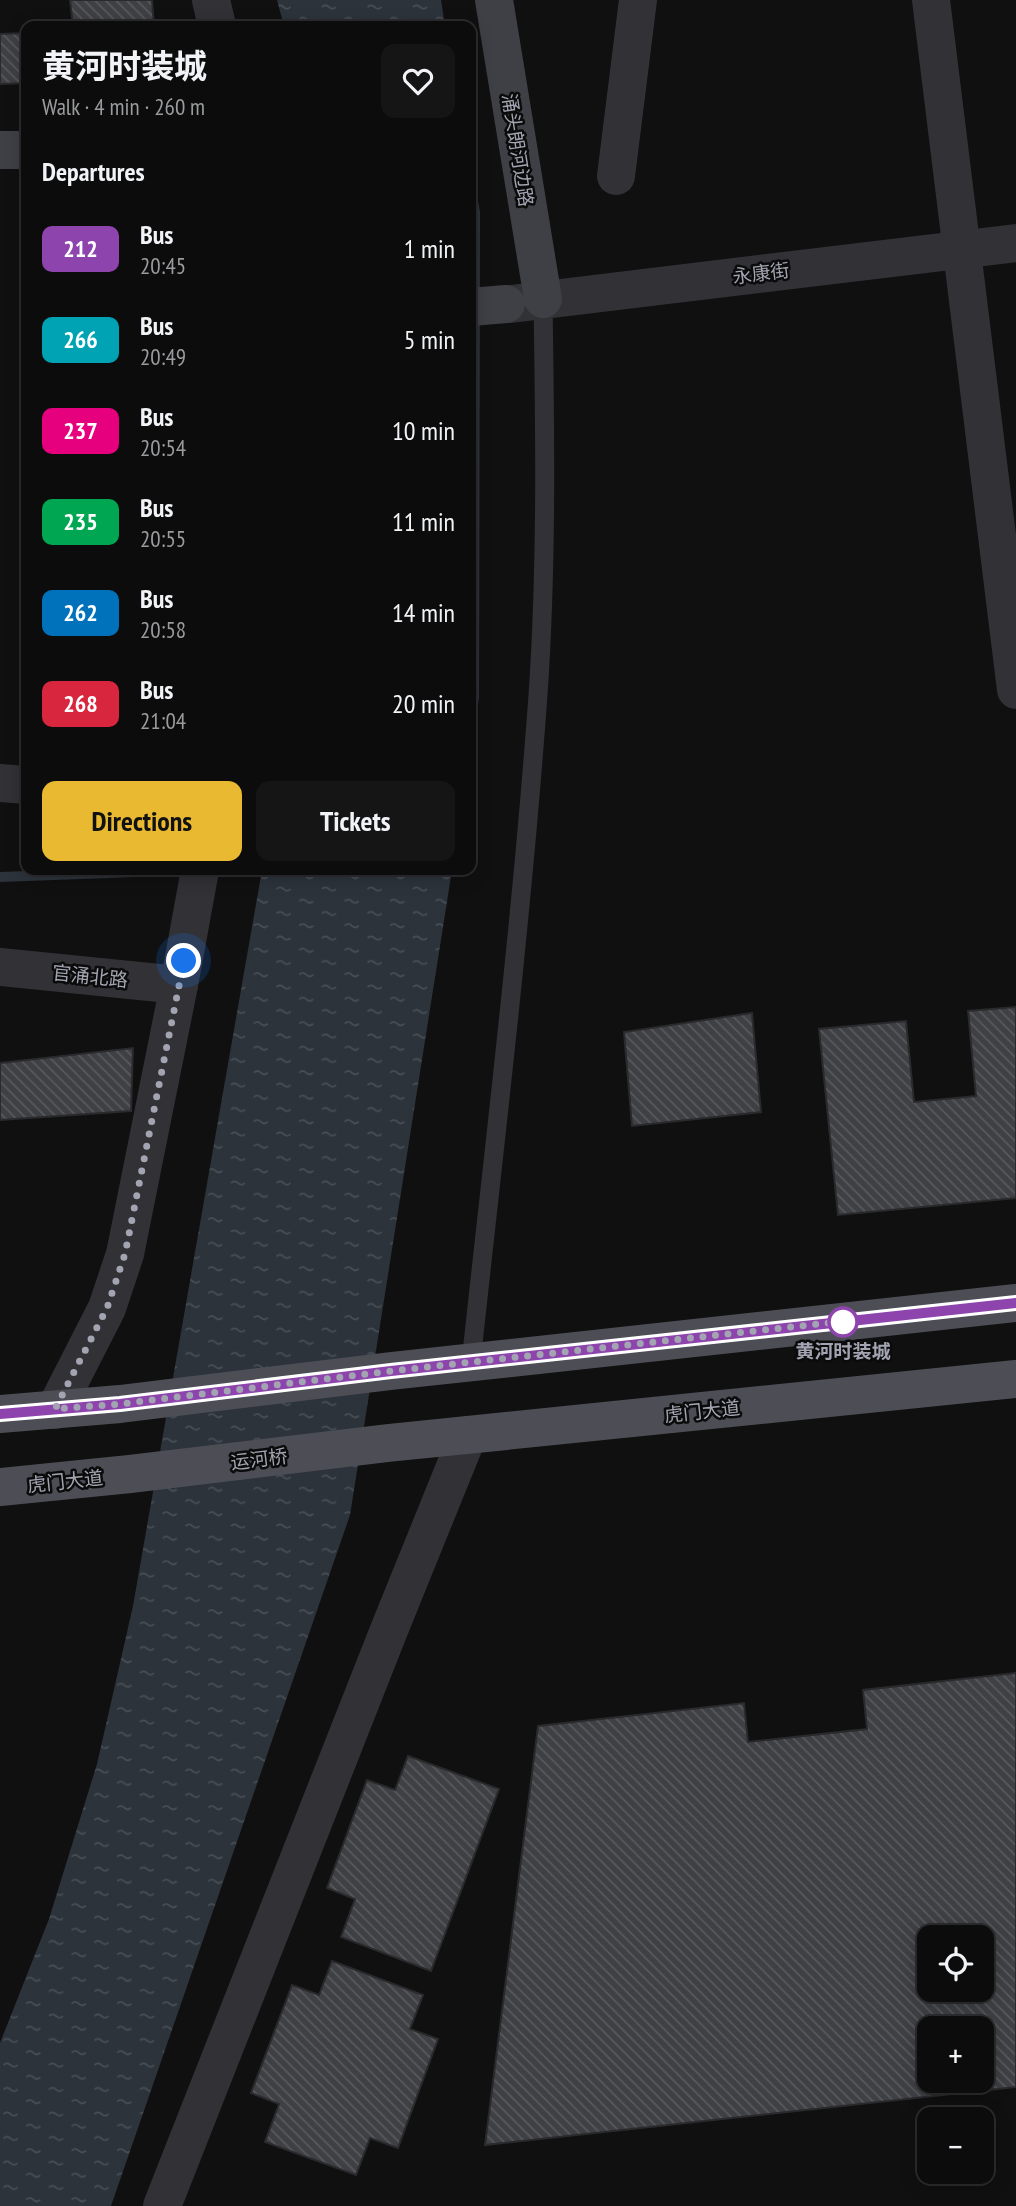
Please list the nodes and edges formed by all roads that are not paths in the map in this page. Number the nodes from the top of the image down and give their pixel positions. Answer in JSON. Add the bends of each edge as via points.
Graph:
{"nodes":[{"id":1,"x":212,"y":0,"type":"edge"},
{"id":2,"x":494,"y":0,"type":"edge"},
{"id":3,"x":638,"y":0,"type":"edge"},
{"id":4,"x":931,"y":0,"type":"edge"},
{"id":5,"x":216,"y":21,"type":"edge"},
{"id":6,"x":0,"y":150,"type":"edge"},
{"id":7,"x":21,"y":150,"type":"edge"},
{"id":8,"x":616,"y":176,"type":"dead end"},
{"id":9,"x":1016,"y":243,"type":"edge"},
{"id":10,"x":961,"y":250,"type":"junction"},
{"id":11,"x":507,"y":304,"type":"edge"},
{"id":12,"x":1016,"y":690,"type":"edge"},
{"id":13,"x":0,"y":783,"type":"edge"},
{"id":14,"x":21,"y":785,"type":"edge"},
{"id":15,"x":199,"y":875,"type":"edge"},
{"id":16,"x":0,"y":967,"type":"edge"},
{"id":17,"x":179,"y":985,"type":"junction"},
{"id":18,"x":1016,"y":1303,"type":"edge"},
{"id":19,"x":471,"y":1362,"type":"junction"},
{"id":20,"x":1016,"y":1379,"type":"edge"},
{"id":21,"x":55,"y":1409,"type":"junction"},
{"id":22,"x":0,"y":1414,"type":"edge"},
{"id":23,"x":468,"y":1435,"type":"junction"},
{"id":24,"x":388,"y":1443,"type":"joint"},
{"id":25,"x":130,"y":1474,"type":"joint"},
{"id":26,"x":0,"y":1487,"type":"edge"},
{"id":27,"x":162,"y":2206,"type":"edge"}],
"edges":[{"from":1,"to":5,"type":"street"},
{"from":2,"to":11,"type":"street","name":"涌头朗河边路"},
{"from":3,"to":8,"type":"street"},
{"from":4,"to":10,"type":"street"},
{"from":6,"to":7,"type":"street"},
{"from":9,"to":10,"type":"street","name":"永康街"},
{"from":10,"to":11,"type":"street","name":"永康街"},
{"from":10,"to":12,"type":"street"},
{"from":11,"to":19,"type":"lane","via":[[545,478],[538,694]]},
{"from":13,"to":14,"type":"street"},
{"from":15,"to":17,"type":"street"},
{"from":16,"to":17,"type":"street","name":"官涌北路"},
{"from":17,"to":21,"type":"street","via":[[125,1254],[107,1308]]},
{"from":18,"to":19,"type":"main road"},
{"from":19,"to":21,"type":"main road"},
{"from":20,"to":23,"type":"main road","name":"虎门大道"},
{"from":21,"to":22,"type":"main road"},
{"from":23,"to":24,"type":"main road","name":"虎门大道"},
{"from":23,"to":27,"type":"street"},
{"from":24,"to":25,"type":"main road","name":"运河桥"},
{"from":25,"to":26,"type":"main road","name":"虎门大道"}]}
